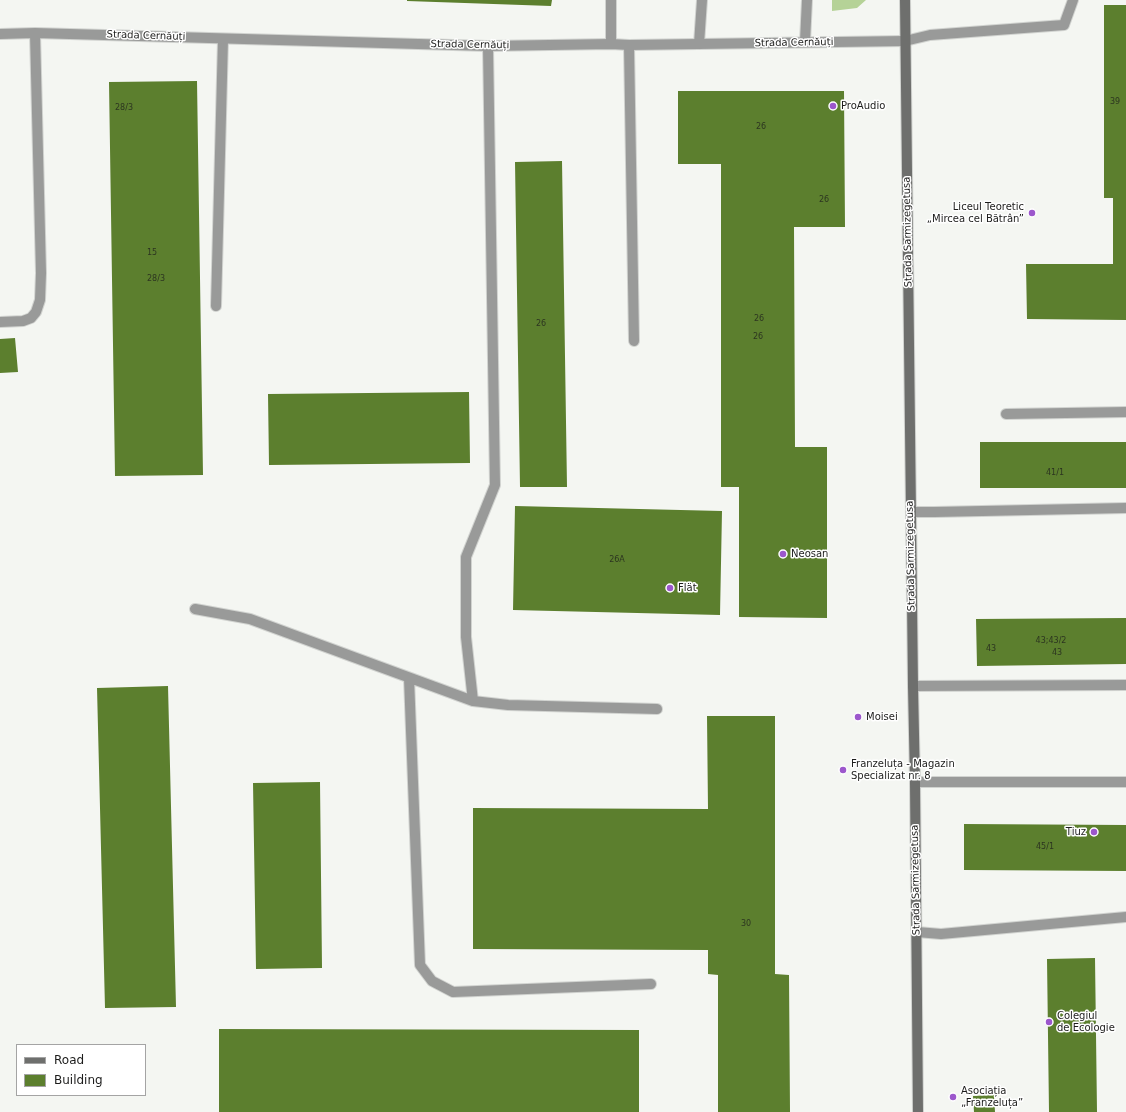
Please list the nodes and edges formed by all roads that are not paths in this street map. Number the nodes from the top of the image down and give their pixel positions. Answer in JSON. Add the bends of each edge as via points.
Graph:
{"nodes":[{"id":1,"x":611,"y":0,"type":"edge"},
{"id":2,"x":702,"y":0,"type":"edge"},
{"id":3,"x":807,"y":0,"type":"edge"},
{"id":4,"x":905,"y":0,"type":"edge"},
{"id":5,"x":1074,"y":0,"type":"edge"},
{"id":6,"x":35,"y":33,"type":"junction"},
{"id":7,"x":0,"y":34,"type":"edge"},
{"id":8,"x":223,"y":39,"type":"junction"},
{"id":9,"x":905,"y":41,"type":"junction"},
{"id":10,"x":805,"y":42,"type":"junction"},
{"id":11,"x":611,"y":44,"type":"junction"},
{"id":12,"x":699,"y":44,"type":"junction"},
{"id":13,"x":629,"y":45,"type":"junction"},
{"id":14,"x":488,"y":46,"type":"junction"},
{"id":15,"x":216,"y":306,"type":"dead end"},
{"id":16,"x":0,"y":322,"type":"edge"},
{"id":17,"x":634,"y":340,"type":"dead end"},
{"id":18,"x":1126,"y":412,"type":"edge"},
{"id":19,"x":1006,"y":414,"type":"dead end"},
{"id":20,"x":1126,"y":508,"type":"edge"},
{"id":21,"x":911,"y":512,"type":"junction"},
{"id":22,"x":195,"y":609,"type":"dead end"},
{"id":23,"x":409,"y":678,"type":"junction"},
{"id":24,"x":913,"y":686,"type":"junction"},
{"id":25,"x":1126,"y":686,"type":"edge"},
{"id":26,"x":473,"y":701,"type":"junction"},
{"id":27,"x":657,"y":709,"type":"dead end"},
{"id":28,"x":915,"y":782,"type":"junction"},
{"id":29,"x":1126,"y":782,"type":"edge"},
{"id":30,"x":1126,"y":917,"type":"edge"},
{"id":31,"x":917,"y":932,"type":"junction"},
{"id":32,"x":651,"y":984,"type":"dead end"},
{"id":33,"x":918,"y":1112,"type":"edge"}],
"edges":[{"from":1,"to":11,"type":"street"},
{"from":2,"to":12,"type":"street"},
{"from":3,"to":10,"type":"street"},
{"from":4,"to":9,"type":"main road","name":"Strada Sarmizegetusa"},
{"from":5,"to":9,"type":"street","name":"Strada Cernăuți","via":[[1064,25],[930,35]]},
{"from":6,"to":7,"type":"street","name":"Strada Cernăuți"},
{"from":6,"to":8,"type":"street","name":"Strada Cernăuți"},
{"from":6,"to":16,"type":"street","via":[[40,300],[31,318]]},
{"from":8,"to":14,"type":"street","name":"Strada Cernăuți"},
{"from":8,"to":15,"type":"street"},
{"from":9,"to":10,"type":"street","name":"Strada Cernăuți"},
{"from":9,"to":21,"type":"main road","name":"Strada Sarmizegetusa"},
{"from":10,"to":12,"type":"street","name":"Strada Cernăuți"},
{"from":11,"to":13,"type":"street","name":"Strada Cernăuți"},
{"from":11,"to":14,"type":"street","name":"Strada Cernăuți"},
{"from":12,"to":13,"type":"street","name":"Strada Cernăuți"},
{"from":13,"to":17,"type":"street"},
{"from":14,"to":26,"type":"street","via":[[494,485],[466,557],[466,637]]},
{"from":18,"to":19,"type":"street"},
{"from":20,"to":21,"type":"street"},
{"from":21,"to":24,"type":"main road","name":"Strada Sarmizegetusa"},
{"from":22,"to":23,"type":"street","via":[[250,619]]},
{"from":23,"to":26,"type":"street"},
{"from":23,"to":32,"type":"street","via":[[420,965],[432,981],[453,992]]},
{"from":24,"to":25,"type":"street"},
{"from":24,"to":28,"type":"main road","name":"Strada Sarmizegetusa"},
{"from":26,"to":27,"type":"street","via":[[508,705]]},
{"from":28,"to":29,"type":"street"},
{"from":28,"to":31,"type":"main road","name":"Strada Sarmizegetusa"},
{"from":30,"to":31,"type":"street","via":[[941,934]]},
{"from":31,"to":33,"type":"main road","name":"Strada Sarmizegetusa"}]}
